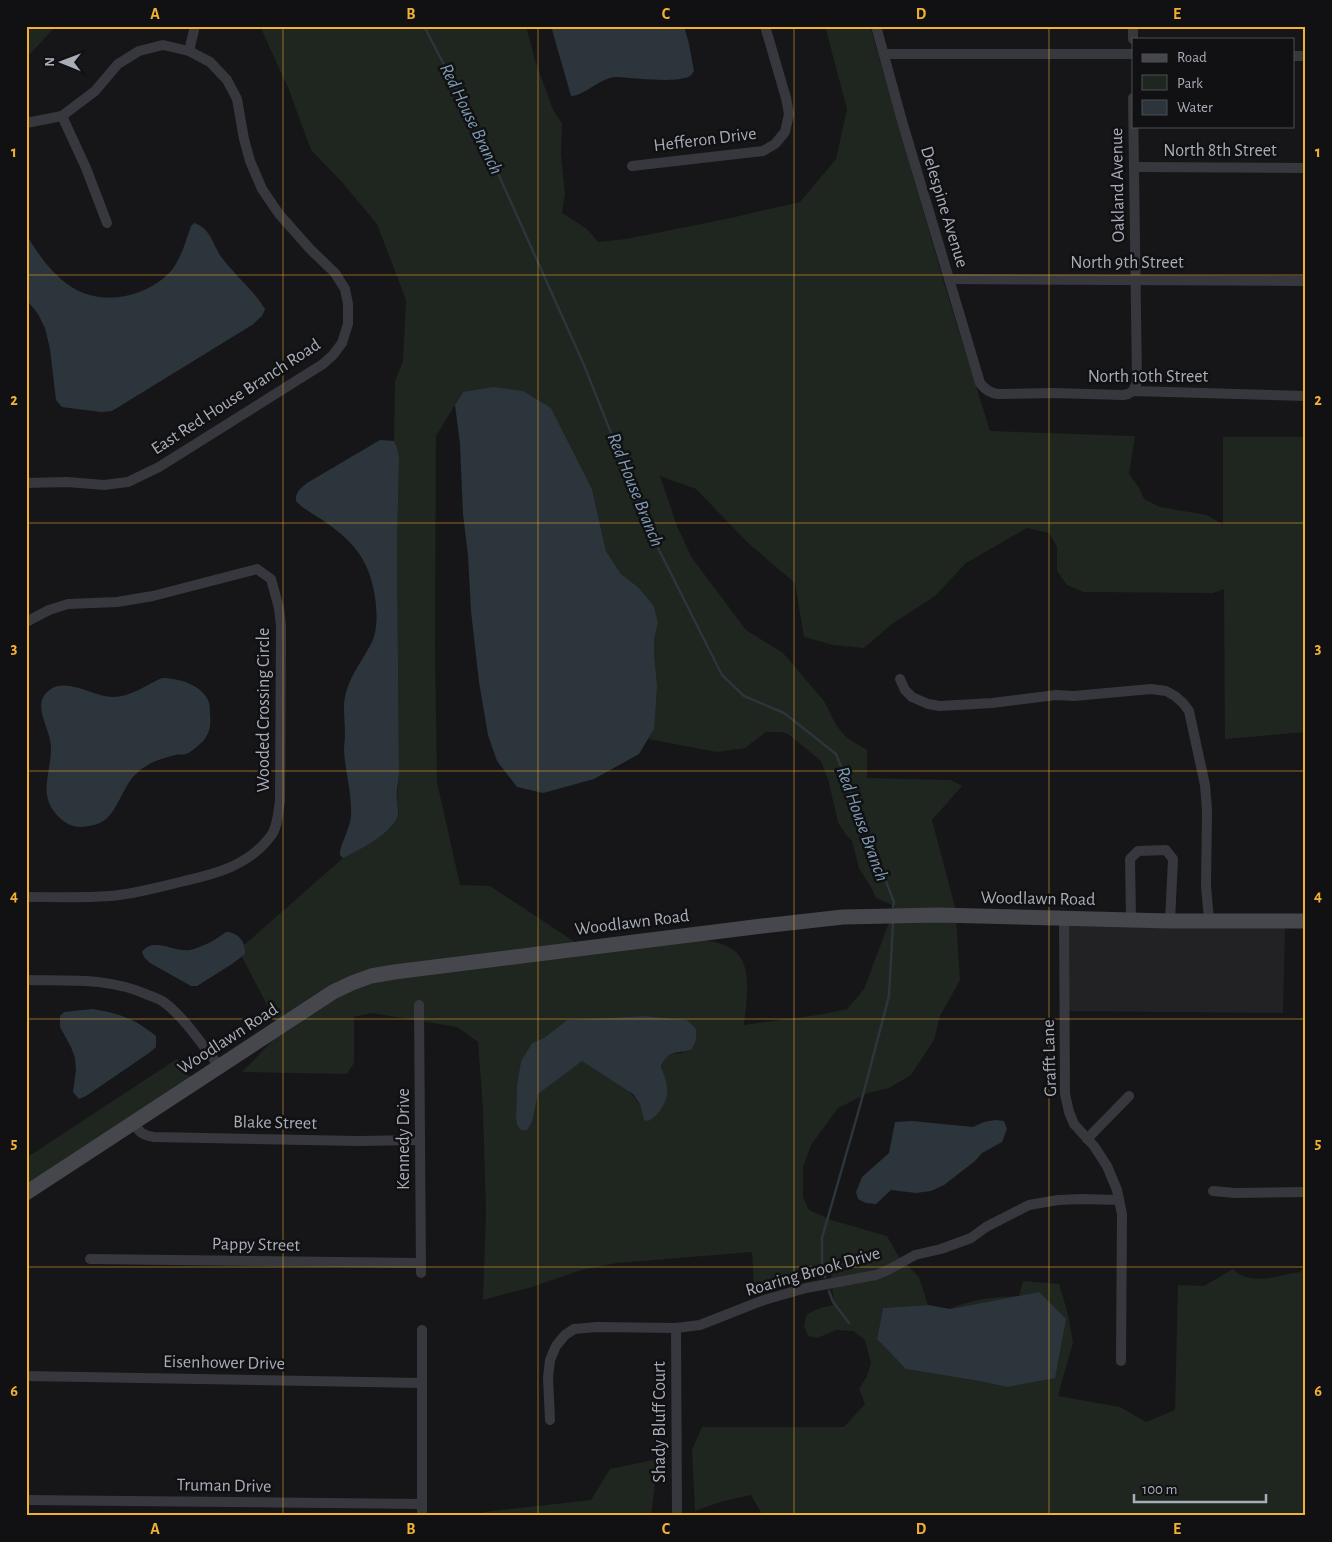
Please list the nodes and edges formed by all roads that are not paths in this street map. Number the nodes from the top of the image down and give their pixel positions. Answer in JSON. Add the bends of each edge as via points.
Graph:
{"nodes":[{"id":1,"x":195,"y":26,"type":"edge"},
{"id":2,"x":765,"y":26,"type":"edge"},
{"id":3,"x":876,"y":26,"type":"edge"},
{"id":4,"x":188,"y":51,"type":"junction"},
{"id":5,"x":884,"y":54,"type":"junction"},
{"id":6,"x":1132,"y":54,"type":"edge"},
{"id":7,"x":62,"y":116,"type":"junction"},
{"id":8,"x":26,"y":123,"type":"edge"},
{"id":9,"x":1133,"y":128,"type":"edge"},
{"id":10,"x":632,"y":166,"type":"dead end"},
{"id":11,"x":1134,"y":167,"type":"junction"},
{"id":12,"x":1306,"y":168,"type":"edge"},
{"id":13,"x":107,"y":223,"type":"dead end"},
{"id":14,"x":949,"y":279,"type":"junction"},
{"id":15,"x":1135,"y":279,"type":"junction"},
{"id":16,"x":1306,"y":281,"type":"edge"},
{"id":17,"x":1133,"y":391,"type":"junction"},
{"id":18,"x":990,"y":392,"type":"joint"},
{"id":19,"x":1306,"y":396,"type":"edge"},
{"id":20,"x":26,"y":483,"type":"edge"},
{"id":21,"x":26,"y":622,"type":"edge"},
{"id":22,"x":900,"y":679,"type":"dead end"},
{"id":23,"x":26,"y":897,"type":"edge"},
{"id":24,"x":1064,"y":919,"type":"junction"},
{"id":25,"x":1131,"y":920,"type":"junction"},
{"id":26,"x":1209,"y":920,"type":"junction"},
{"id":27,"x":1170,"y":921,"type":"junction"},
{"id":28,"x":1306,"y":921,"type":"edge"},
{"id":29,"x":26,"y":980,"type":"edge"},
{"id":30,"x":420,"y":1005,"type":"dead end"},
{"id":31,"x":220,"y":1068,"type":"junction"},
{"id":32,"x":1129,"y":1096,"type":"dead end"},
{"id":33,"x":134,"y":1124,"type":"junction"},
{"id":34,"x":1087,"y":1139,"type":"junction"},
{"id":35,"x":420,"y":1140,"type":"junction"},
{"id":36,"x":1213,"y":1192,"type":"dead end"},
{"id":37,"x":1306,"y":1192,"type":"edge"},
{"id":38,"x":26,"y":1194,"type":"edge"},
{"id":39,"x":1119,"y":1200,"type":"junction"},
{"id":40,"x":90,"y":1259,"type":"dead end"},
{"id":41,"x":421,"y":1268,"type":"joint"},
{"id":42,"x":676,"y":1328,"type":"junction"},
{"id":43,"x":422,"y":1330,"type":"dead end"},
{"id":44,"x":1121,"y":1361,"type":"dead end"},
{"id":45,"x":26,"y":1376,"type":"edge"},
{"id":46,"x":422,"y":1383,"type":"junction"},
{"id":47,"x":550,"y":1420,"type":"dead end"},
{"id":48,"x":26,"y":1500,"type":"edge"},
{"id":49,"x":422,"y":1504,"type":"junction"},
{"id":50,"x":422,"y":1516,"type":"edge"},
{"id":51,"x":677,"y":1516,"type":"edge"}],
"edges":[{"from":1,"to":4,"type":"street"},
{"from":2,"to":10,"type":"street","name":"Hefferon Drive","via":[[789,114],[785,132],[775,144],[763,151]]},
{"from":3,"to":5,"type":"street","name":"Delespine Avenue"},
{"from":4,"to":7,"type":"street","name":"East Red House Branch Road","via":[[163,45],[139,51],[118,64],[95,91]]},
{"from":4,"to":20,"type":"street","name":"East Red House Branch Road","via":[[210,62],[227,80],[237,100],[250,161],[262,190],[279,214],[335,273],[345,289],[348,324],[342,343],[323,364],[159,467],[128,482],[104,485]]},
{"from":5,"to":6,"type":"street"},
{"from":5,"to":14,"type":"street","name":"Delespine Avenue"},
{"from":7,"to":8,"type":"street","name":"East Red House Branch Road"},
{"from":7,"to":13,"type":"street"},
{"from":9,"to":11,"type":"street","name":"Oakland Avenue"},
{"from":11,"to":12,"type":"street","name":"North 8th Street"},
{"from":11,"to":15,"type":"street","name":"Oakland Avenue"},
{"from":14,"to":15,"type":"street","name":"North 9th Street"},
{"from":14,"to":18,"type":"street","name":"Delespine Avenue","via":[[980,383]]},
{"from":15,"to":16,"type":"street","name":"North 9th Street"},
{"from":15,"to":17,"type":"street","name":"Oakland Avenue","via":[[1137,382]]},
{"from":17,"to":18,"type":"street","name":"North 10th Street","via":[[1122,395]]},
{"from":17,"to":19,"type":"street","name":"North 10th Street"},
{"from":21,"to":23,"type":"street","name":"Wooded Crossing Circle","via":[[68,604],[117,602],[153,596],[258,569],[271,579],[280,626],[280,801],[272,836],[260,849],[220,873],[143,891],[111,896]]},
{"from":22,"to":26,"type":"street","via":[[912,697],[940,706],[1151,689],[1175,696],[1189,711],[1205,785]]},
{"from":24,"to":25,"type":"street","name":"Woodlawn Road"},
{"from":24,"to":31,"type":"street","name":"Woodlawn Road","via":[[939,915],[843,917],[394,972],[352,983],[334,992]]},
{"from":24,"to":34,"type":"street","name":"Grafft Lane","via":[[1065,1094],[1074,1124]]},
{"from":25,"to":27,"type":"street","name":"Woodlawn Road"},
{"from":25,"to":27,"type":"street","via":[[1130,859],[1138,851],[1166,850],[1173,858]]},
{"from":26,"to":27,"type":"street","name":"Woodlawn Road"},
{"from":26,"to":28,"type":"street","name":"Woodlawn Road"},
{"from":29,"to":31,"type":"street","via":[[95,980],[117,984],[164,1002],[187,1025]]},
{"from":30,"to":35,"type":"street","name":"Kennedy Drive"},
{"from":31,"to":33,"type":"street","name":"Woodlawn Road"},
{"from":32,"to":34,"type":"street"},
{"from":33,"to":35,"type":"street","name":"Blake Street","via":[[144,1135],[154,1137]]},
{"from":33,"to":38,"type":"street","name":"Woodlawn Road"},
{"from":34,"to":39,"type":"street","name":"Grafft Lane","via":[[1107,1166]]},
{"from":35,"to":41,"type":"street","name":"Kennedy Drive"},
{"from":36,"to":37,"type":"street"},
{"from":39,"to":42,"type":"street","name":"Roaring Brook Drive","via":[[1058,1200],[1029,1205],[971,1238],[915,1255],[876,1275],[806,1288],[764,1300],[700,1325]]},
{"from":39,"to":44,"type":"street","name":"Grafft Lane","via":[[1122,1214]]},
{"from":40,"to":41,"type":"street","name":"Pappy Street"},
{"from":42,"to":47,"type":"street","name":"Roaring Brook Drive","via":[[597,1327],[574,1330],[565,1335],[550,1360]]},
{"from":42,"to":51,"type":"street","name":"Shady Bluff Court"},
{"from":43,"to":46,"type":"street"},
{"from":45,"to":46,"type":"street","name":"Eisenhower Drive"},
{"from":46,"to":49,"type":"street"},
{"from":48,"to":49,"type":"street","name":"Truman Drive"},
{"from":49,"to":50,"type":"street"}]}
